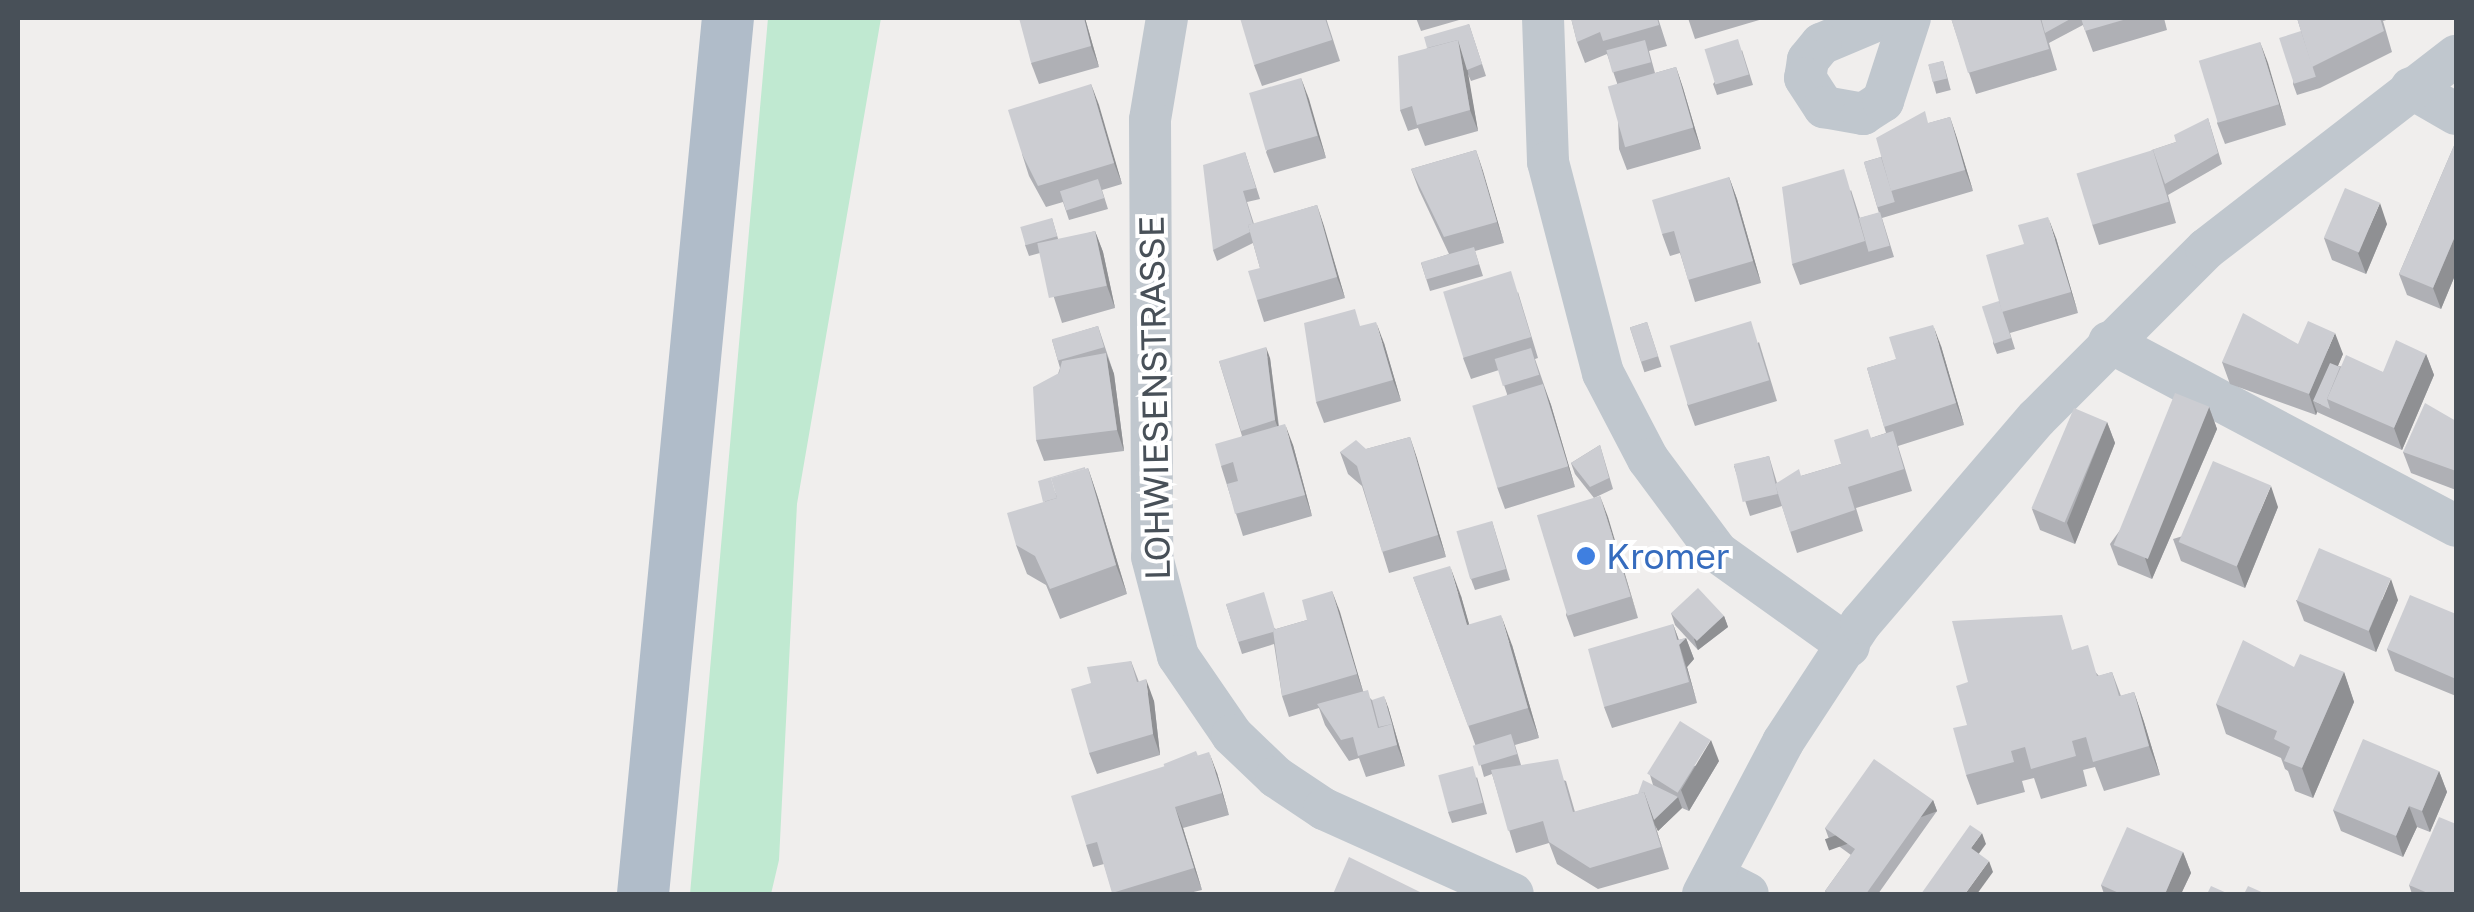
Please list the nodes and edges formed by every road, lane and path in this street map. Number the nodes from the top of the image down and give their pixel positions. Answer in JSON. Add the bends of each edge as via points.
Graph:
{"nodes":[{"id":1,"x":728,"y":18,"type":"edge"},
{"id":2,"x":1168,"y":18,"type":"edge"},
{"id":3,"x":1543,"y":18,"type":"edge"},
{"id":4,"x":1883,"y":18,"type":"edge"},
{"id":5,"x":1910,"y":18,"type":"edge"},
{"id":6,"x":2456,"y":56,"type":"edge"},
{"id":7,"x":2411,"y":88,"type":"junction"},
{"id":8,"x":2456,"y":114,"type":"edge"},
{"id":9,"x":2109,"y":342,"type":"junction"},
{"id":10,"x":2456,"y":526,"type":"edge"},
{"id":11,"x":1849,"y":646,"type":"junction"},
{"id":12,"x":1722,"y":888,"type":"edge"},
{"id":13,"x":643,"y":894,"type":"edge"},
{"id":14,"x":1513,"y":894,"type":"edge"}],
"edges":[{"from":1,"to":13,"type":"main road"},
{"from":2,"to":14,"type":"street","name":"LOHWIESENSTRASSE","via":[[1150,120],[1152,557],[1178,656],[1232,735],[1276,778],[1324,810]]},
{"from":3,"to":11,"type":"street","via":[[1548,162],[1602,373],[1648,459],[1717,552]]},
{"from":4,"to":5,"type":"street","via":[[1820,44],[1808,60],[1805,78],[1824,107],[1864,114],[1883,101]]},
{"from":6,"to":7,"type":"street"},
{"from":7,"to":8,"type":"street"},
{"from":7,"to":9,"type":"street","via":[[2206,249]]},
{"from":9,"to":10,"type":"street"},
{"from":9,"to":11,"type":"street","via":[[1906,566]]},
{"from":11,"to":12,"type":"street","via":[[1783,742]]}]}
